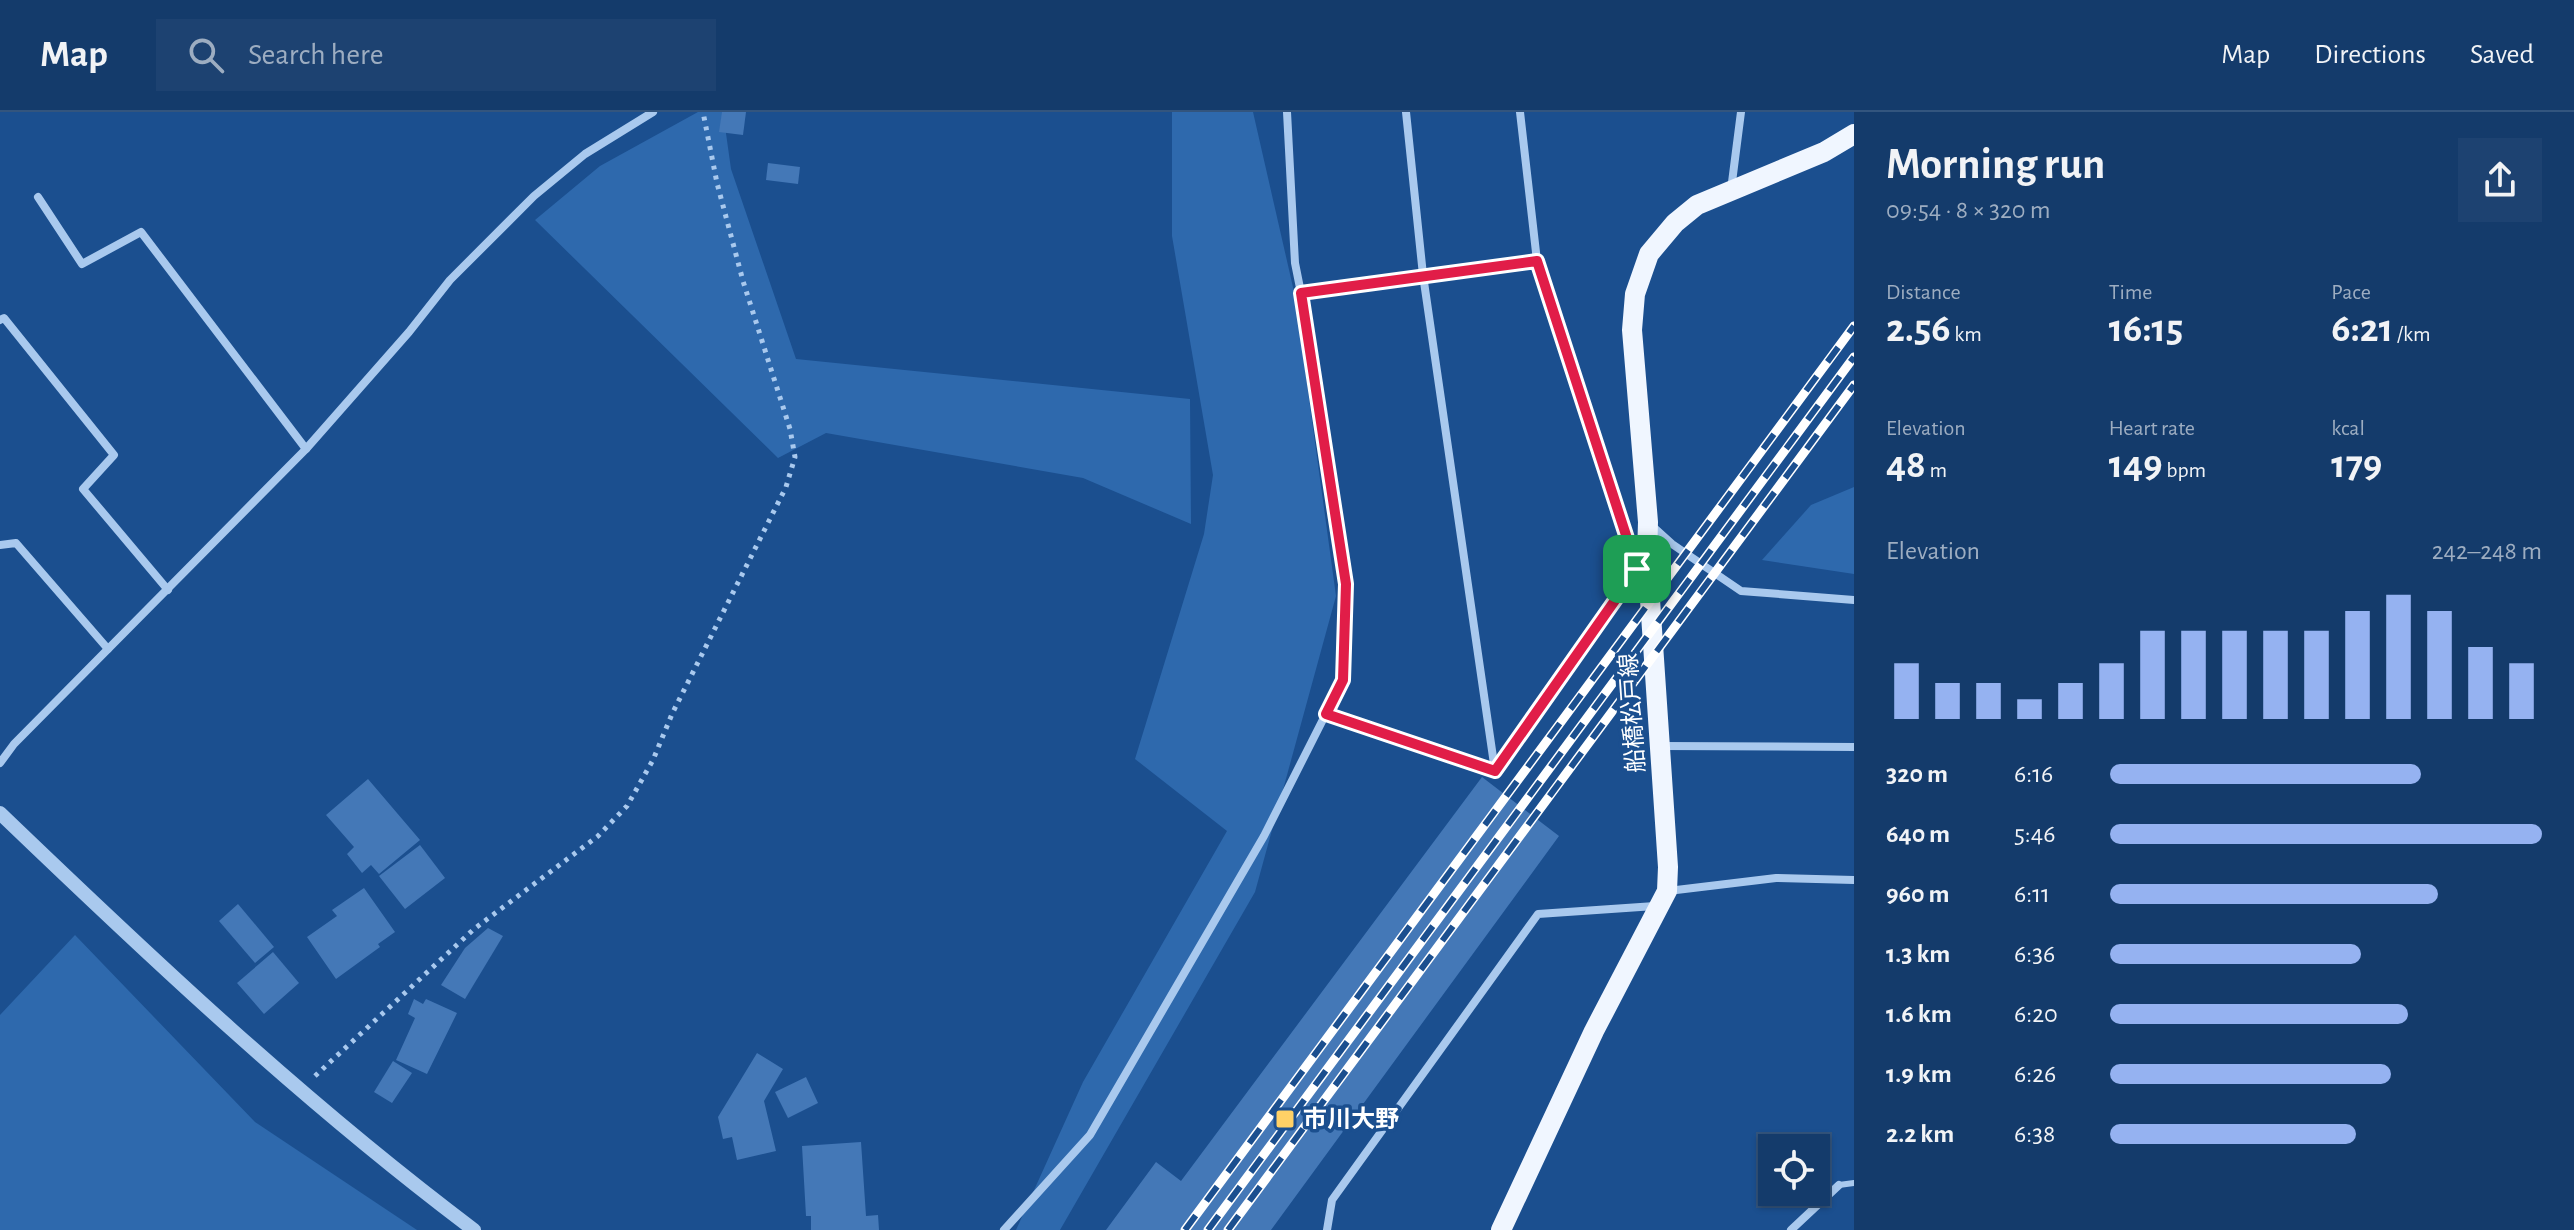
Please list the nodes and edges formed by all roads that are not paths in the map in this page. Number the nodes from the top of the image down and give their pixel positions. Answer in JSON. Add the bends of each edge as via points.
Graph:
{"nodes":[{"id":1,"x":653,"y":112,"type":"edge"},
{"id":2,"x":1287,"y":112,"type":"edge"},
{"id":3,"x":1406,"y":112,"type":"edge"},
{"id":4,"x":1520,"y":112,"type":"edge"},
{"id":5,"x":1741,"y":112,"type":"edge"},
{"id":6,"x":1854,"y":134,"type":"edge"},
{"id":7,"x":1731,"y":191,"type":"junction"},
{"id":8,"x":38,"y":197,"type":"dead end"},
{"id":9,"x":1537,"y":261,"type":"junction"},
{"id":10,"x":1423,"y":275,"type":"junction"},
{"id":11,"x":1301,"y":293,"type":"junction"},
{"id":12,"x":0,"y":320,"type":"edge"},
{"id":13,"x":306,"y":449,"type":"junction"},
{"id":14,"x":1648,"y":522,"type":"junction"},
{"id":15,"x":0,"y":545,"type":"edge"},
{"id":16,"x":1642,"y":562,"type":"junction"},
{"id":17,"x":168,"y":590,"type":"junction"},
{"id":18,"x":1854,"y":600,"type":"edge"},
{"id":19,"x":108,"y":649,"type":"junction"},
{"id":20,"x":1326,"y":714,"type":"junction"},
{"id":21,"x":1660,"y":746,"type":"junction"},
{"id":22,"x":1854,"y":747,"type":"edge"},
{"id":23,"x":0,"y":763,"type":"edge"},
{"id":24,"x":1495,"y":771,"type":"junction"},
{"id":25,"x":0,"y":813,"type":"edge"},
{"id":26,"x":1854,"y":880,"type":"edge"},
{"id":27,"x":1664,"y":898,"type":"junction"},
{"id":28,"x":1854,"y":1183,"type":"edge"},
{"id":29,"x":1839,"y":1185,"type":"joint"},
{"id":30,"x":474,"y":1230,"type":"edge"},
{"id":31,"x":1004,"y":1230,"type":"edge"},
{"id":32,"x":1327,"y":1230,"type":"edge"},
{"id":33,"x":1501,"y":1230,"type":"edge"},
{"id":34,"x":1791,"y":1230,"type":"edge"}],
"edges":[{"from":1,"to":13,"type":"street","via":[[585,154],[534,196],[450,280]]},
{"from":2,"to":11,"type":"street"},
{"from":3,"to":10,"type":"street"},
{"from":4,"to":9,"type":"street"},
{"from":5,"to":7,"type":"street"},
{"from":6,"to":7,"type":"main road","name":"船橋松戸線"},
{"from":7,"to":14,"type":"main road","name":"船橋松戸線","via":[[1697,205],[1675,223],[1649,254],[1635,294],[1632,330]]},
{"from":8,"to":13,"type":"street","via":[[82,264],[141,232]]},
{"from":9,"to":10,"type":"street"},
{"from":9,"to":16,"type":"street"},
{"from":10,"to":11,"type":"street"},
{"from":10,"to":24,"type":"street"},
{"from":11,"to":20,"type":"street","via":[[1346,584],[1343,680]]},
{"from":12,"to":17,"type":"street","via":[[4,318],[114,455],[83,489]]},
{"from":13,"to":17,"type":"street"},
{"from":14,"to":16,"type":"main road","name":"船橋松戸線"},
{"from":14,"to":18,"type":"street","via":[[1741,591]]},
{"from":15,"to":19,"type":"street","via":[[16,543]]},
{"from":16,"to":21,"type":"main road","name":"船橋松戸線"},
{"from":16,"to":24,"type":"street"},
{"from":17,"to":19,"type":"street"},
{"from":19,"to":23,"type":"street"},
{"from":20,"to":24,"type":"street"},
{"from":20,"to":31,"type":"street","via":[[1264,836],[1090,1135]]},
{"from":21,"to":22,"type":"street"},
{"from":21,"to":27,"type":"main road","name":"船橋松戸線"},
{"from":25,"to":30,"type":"street","via":[[153,961],[300,1091]]},
{"from":26,"to":27,"type":"street","via":[[1776,878]]},
{"from":27,"to":32,"type":"street","via":[[1538,914],[1332,1200]]},
{"from":27,"to":33,"type":"main road","via":[[1594,1031]]},
{"from":28,"to":29,"type":"lane"},
{"from":29,"to":34,"type":"street"}]}
